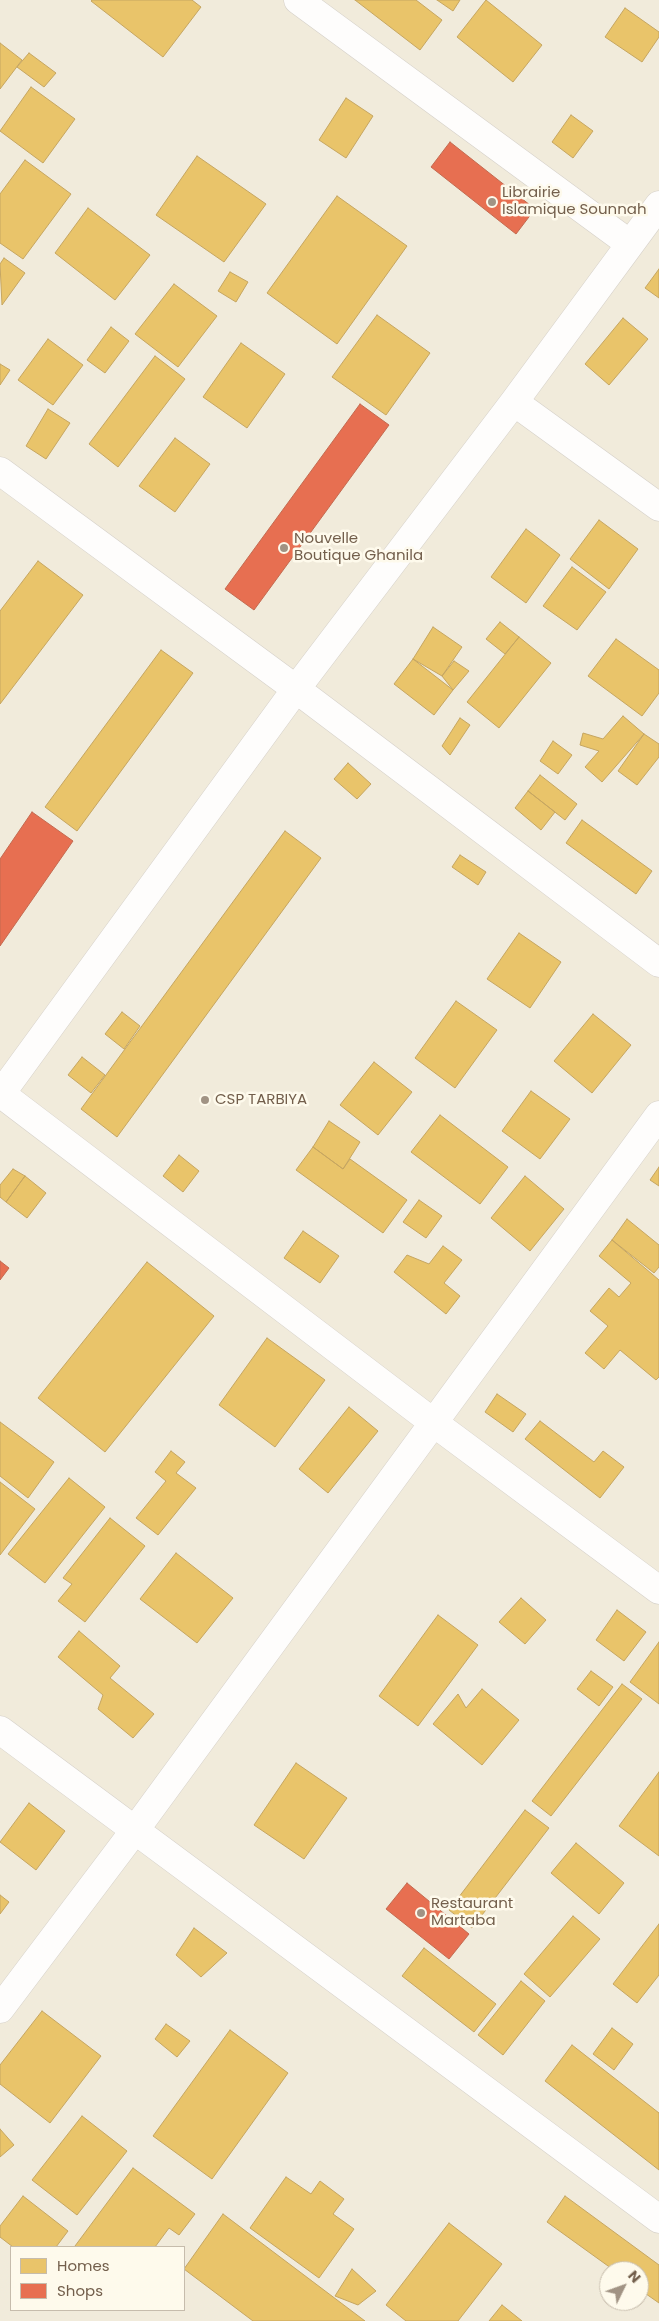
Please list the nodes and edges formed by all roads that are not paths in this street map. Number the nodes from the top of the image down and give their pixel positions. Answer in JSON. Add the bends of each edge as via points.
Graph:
{"nodes":[{"id":1,"x":298,"y":0,"type":"edge"},
{"id":2,"x":659,"y":205,"type":"edge"},
{"id":3,"x":630,"y":244,"type":"junction"},
{"id":4,"x":514,"y":402,"type":"junction"},
{"id":5,"x":0,"y":471,"type":"edge"},
{"id":6,"x":659,"y":507,"type":"edge"},
{"id":7,"x":296,"y":689,"type":"junction"},
{"id":8,"x":659,"y":963,"type":"edge"},
{"id":9,"x":0,"y":1094,"type":"edge"},
{"id":10,"x":659,"y":1115,"type":"edge"},
{"id":11,"x":434,"y":1423,"type":"junction"},
{"id":12,"x":659,"y":1590,"type":"edge"},
{"id":13,"x":0,"y":1730,"type":"edge"},
{"id":14,"x":135,"y":1830,"type":"junction"},
{"id":15,"x":0,"y":2009,"type":"edge"},
{"id":16,"x":659,"y":2219,"type":"edge"}],
"edges":[{"from":1,"to":3,"type":"street"},
{"from":2,"to":3,"type":"street"},
{"from":3,"to":4,"type":"street"},
{"from":4,"to":6,"type":"street"},
{"from":4,"to":7,"type":"street"},
{"from":5,"to":7,"type":"street"},
{"from":7,"to":8,"type":"street"},
{"from":7,"to":9,"type":"street"},
{"from":9,"to":11,"type":"street"},
{"from":10,"to":11,"type":"street"},
{"from":11,"to":12,"type":"street"},
{"from":11,"to":14,"type":"street"},
{"from":13,"to":14,"type":"street"},
{"from":14,"to":15,"type":"street"},
{"from":14,"to":16,"type":"street"}]}
